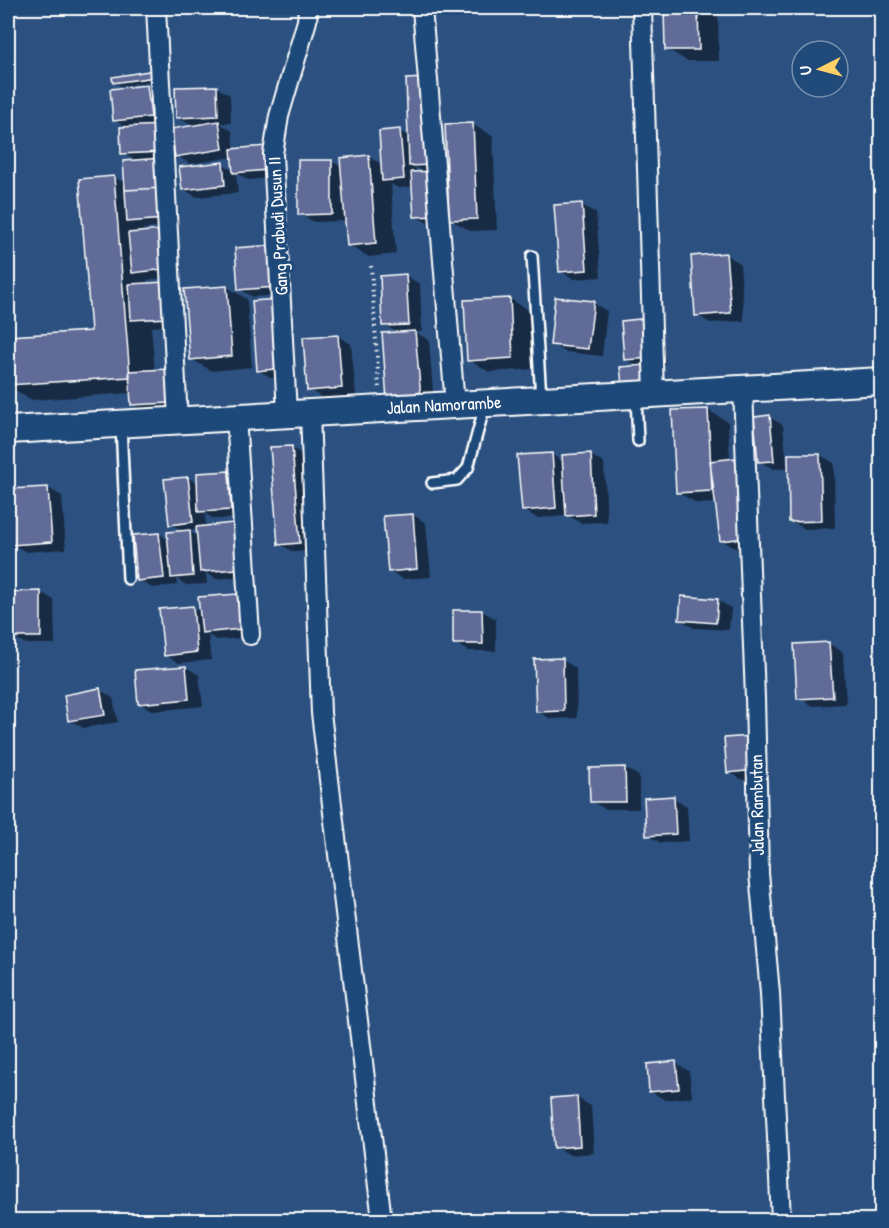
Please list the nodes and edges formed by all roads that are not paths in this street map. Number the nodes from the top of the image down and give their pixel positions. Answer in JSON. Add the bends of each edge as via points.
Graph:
{"nodes":[{"id":1,"x":156,"y":8,"type":"edge"},
{"id":2,"x":308,"y":8,"type":"edge"},
{"id":3,"x":422,"y":8,"type":"edge"},
{"id":4,"x":642,"y":8,"type":"edge"},
{"id":5,"x":532,"y":256,"type":"dead end"},
{"id":6,"x":882,"y":381,"type":"edge"},
{"id":7,"x":743,"y":389,"type":"junction"},
{"id":8,"x":645,"y":395,"type":"junction"},
{"id":9,"x":541,"y":400,"type":"junction"},
{"id":10,"x":485,"y":403,"type":"junction"},
{"id":11,"x":455,"y":405,"type":"junction"},
{"id":12,"x":298,"y":412,"type":"junction"},
{"id":13,"x":236,"y":416,"type":"junction"},
{"id":14,"x":178,"y":420,"type":"junction"},
{"id":15,"x":121,"y":423,"type":"junction"},
{"id":16,"x":8,"y":430,"type":"edge"},
{"id":17,"x":638,"y":441,"type":"dead end"},
{"id":18,"x":432,"y":483,"type":"dead end"},
{"id":19,"x":128,"y":579,"type":"dead end"},
{"id":20,"x":250,"y":635,"type":"dead end"},
{"id":21,"x":382,"y":1221,"type":"edge"},
{"id":22,"x":781,"y":1221,"type":"edge"}],
"edges":[{"from":1,"to":14,"type":"street"},
{"from":2,"to":12,"type":"street","name":"Gang Prabudi Dusun II","via":[[279,116],[273,154]]},
{"from":3,"to":11,"type":"street"},
{"from":4,"to":8,"type":"street"},
{"from":5,"to":9,"type":"lane"},
{"from":6,"to":7,"type":"street","name":"Jalan Namorambe"},
{"from":7,"to":8,"type":"street","name":"Jalan Namorambe"},
{"from":7,"to":22,"type":"street","name":"Jalan Rambutan","via":[[759,873],[770,993]]},
{"from":8,"to":9,"type":"street","name":"Jalan Namorambe"},
{"from":8,"to":17,"type":"lane"},
{"from":9,"to":10,"type":"street","name":"Jalan Namorambe"},
{"from":10,"to":11,"type":"street","name":"Jalan Namorambe"},
{"from":10,"to":18,"type":"lane","via":[[468,468],[457,480]]},
{"from":11,"to":12,"type":"street","name":"Jalan Namorambe"},
{"from":12,"to":13,"type":"street","name":"Jalan Namorambe"},
{"from":12,"to":21,"type":"street","name":"Gang Prabudi Dusun II","via":[[321,713]]},
{"from":13,"to":14,"type":"street","name":"Jalan Namorambe"},
{"from":13,"to":20,"type":"street"},
{"from":14,"to":15,"type":"street","name":"Jalan Namorambe"},
{"from":15,"to":16,"type":"street","name":"Jalan Namorambe"},
{"from":15,"to":19,"type":"lane"}]}
